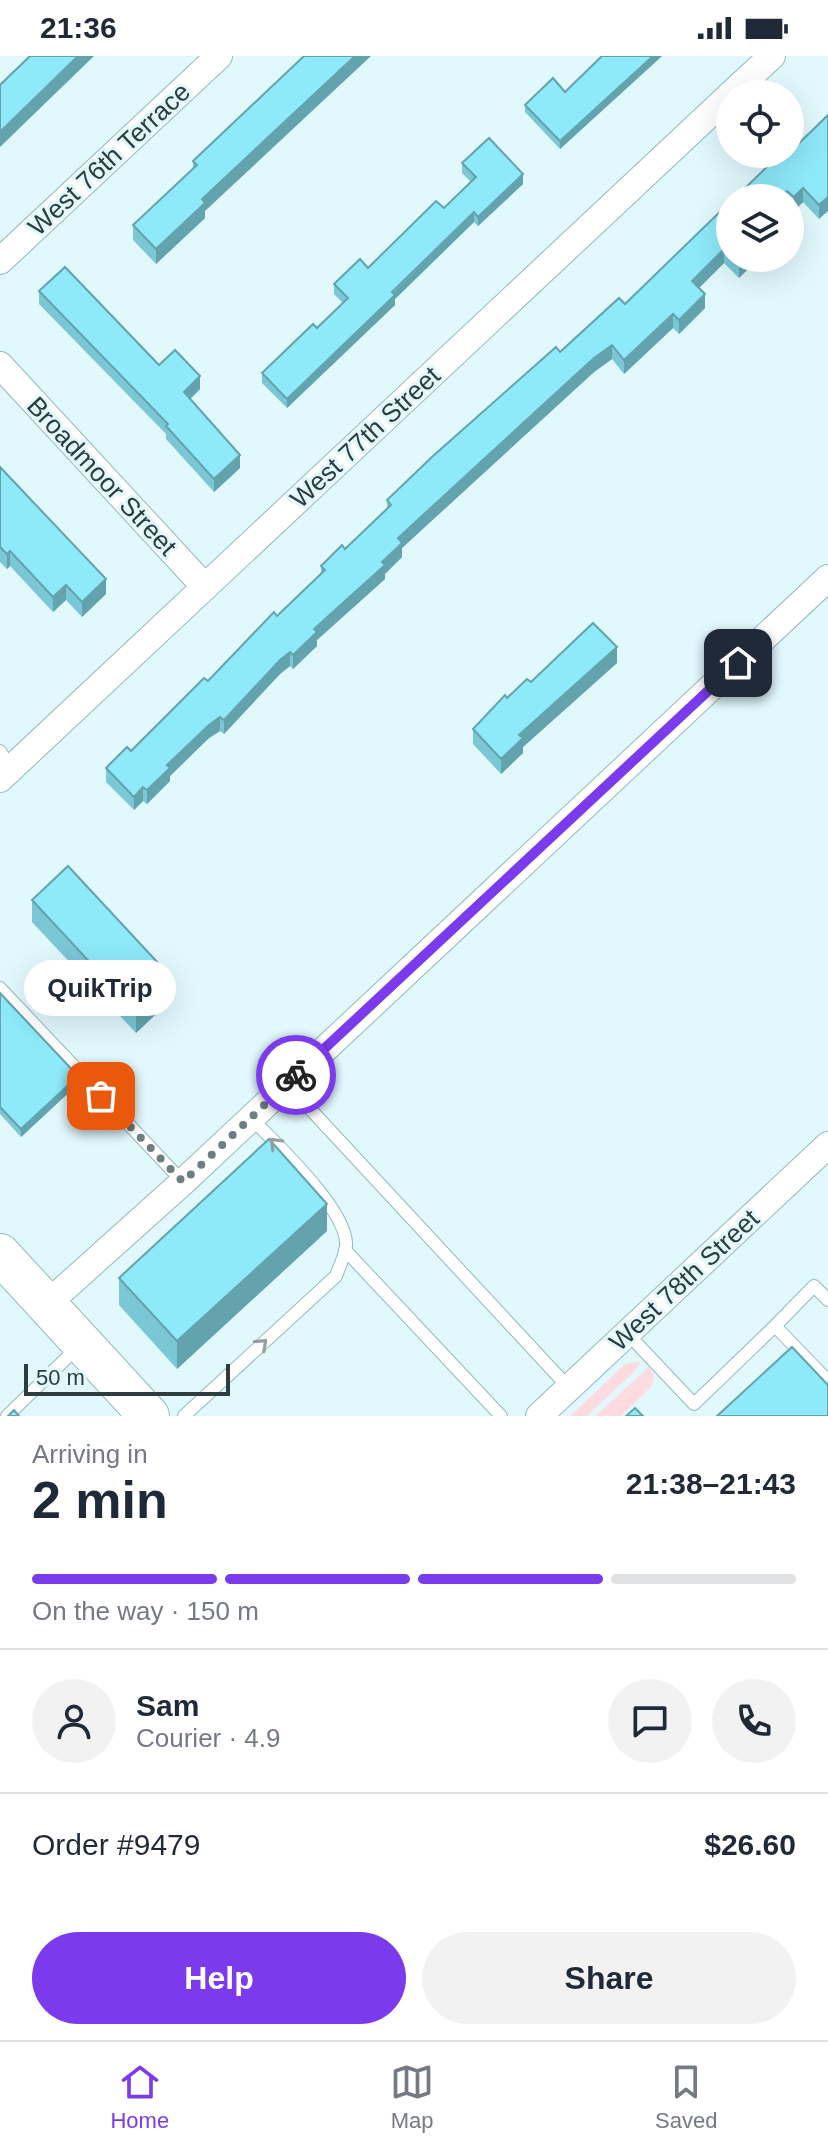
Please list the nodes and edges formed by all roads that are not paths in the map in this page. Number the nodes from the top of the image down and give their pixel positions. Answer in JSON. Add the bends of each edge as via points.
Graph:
{"nodes":[{"id":1,"x":219,"y":56,"type":"edge"},
{"id":2,"x":772,"y":56,"type":"edge"},
{"id":3,"x":747,"y":80,"type":"edge"},
{"id":4,"x":716,"y":109,"type":"edge"},
{"id":5,"x":0,"y":261,"type":"edge"},
{"id":6,"x":0,"y":365,"type":"edge"},
{"id":7,"x":828,"y":578,"type":"edge"},
{"id":8,"x":205,"y":587,"type":"junction"},
{"id":9,"x":4,"y":766,"type":"edge"},
{"id":10,"x":0,"y":988,"type":"edge"},
{"id":11,"x":287,"y":1084,"type":"junction"},
{"id":12,"x":251,"y":1118,"type":"junction"},
{"id":13,"x":828,"y":1145,"type":"edge"},
{"id":14,"x":183,"y":1182,"type":"junction"},
{"id":15,"x":345,"y":1250,"type":"junction"},
{"id":16,"x":0,"y":1254,"type":"edge"},
{"id":17,"x":828,"y":1300,"type":"edge"},
{"id":18,"x":47,"y":1304,"type":"junction"},
{"id":19,"x":775,"y":1326,"type":"junction"},
{"id":20,"x":627,"y":1333,"type":"junction"},
{"id":21,"x":82,"y":1343,"type":"junction"},
{"id":22,"x":828,"y":1381,"type":"edge"},
{"id":23,"x":569,"y":1388,"type":"junction"},
{"id":24,"x":13,"y":1414,"type":"edge"},
{"id":25,"x":149,"y":1416,"type":"edge"},
{"id":26,"x":184,"y":1416,"type":"edge"},
{"id":27,"x":501,"y":1416,"type":"edge"},
{"id":28,"x":539,"y":1416,"type":"edge"}],
"edges":[{"from":1,"to":5,"type":"street","name":"West 76th Terrace"},
{"from":2,"to":3,"type":"street","name":"West 77th Street"},
{"from":4,"to":8,"type":"street","name":"West 77th Street"},
{"from":6,"to":8,"type":"street","name":"Broadmoor Street"},
{"from":7,"to":11,"type":"street"},
{"from":8,"to":9,"type":"street","name":"West 77th Street"},
{"from":10,"to":14,"type":"lane"},
{"from":11,"to":12,"type":"street"},
{"from":11,"to":23,"type":"lane"},
{"from":12,"to":14,"type":"street"},
{"from":15,"to":12,"type":"lane","one_way":true,"via":[[339,1222],[314,1183]]},
{"from":13,"to":20,"type":"street","name":"West 78th Street"},
{"from":14,"to":18,"type":"street"},
{"from":26,"to":15,"type":"lane","one_way":true,"via":[[336,1276]]},
{"from":15,"to":27,"type":"lane"},
{"from":16,"to":18,"type":"main road"},
{"from":17,"to":19,"type":"lane","via":[[814,1286]]},
{"from":18,"to":21,"type":"main road"},
{"from":19,"to":20,"type":"lane","via":[[694,1404]]},
{"from":19,"to":22,"type":"lane"},
{"from":20,"to":23,"type":"street","name":"West 78th Street"},
{"from":21,"to":24,"type":"lane"},
{"from":21,"to":25,"type":"main road"},
{"from":23,"to":28,"type":"street","name":"West 78th Street"}]}
